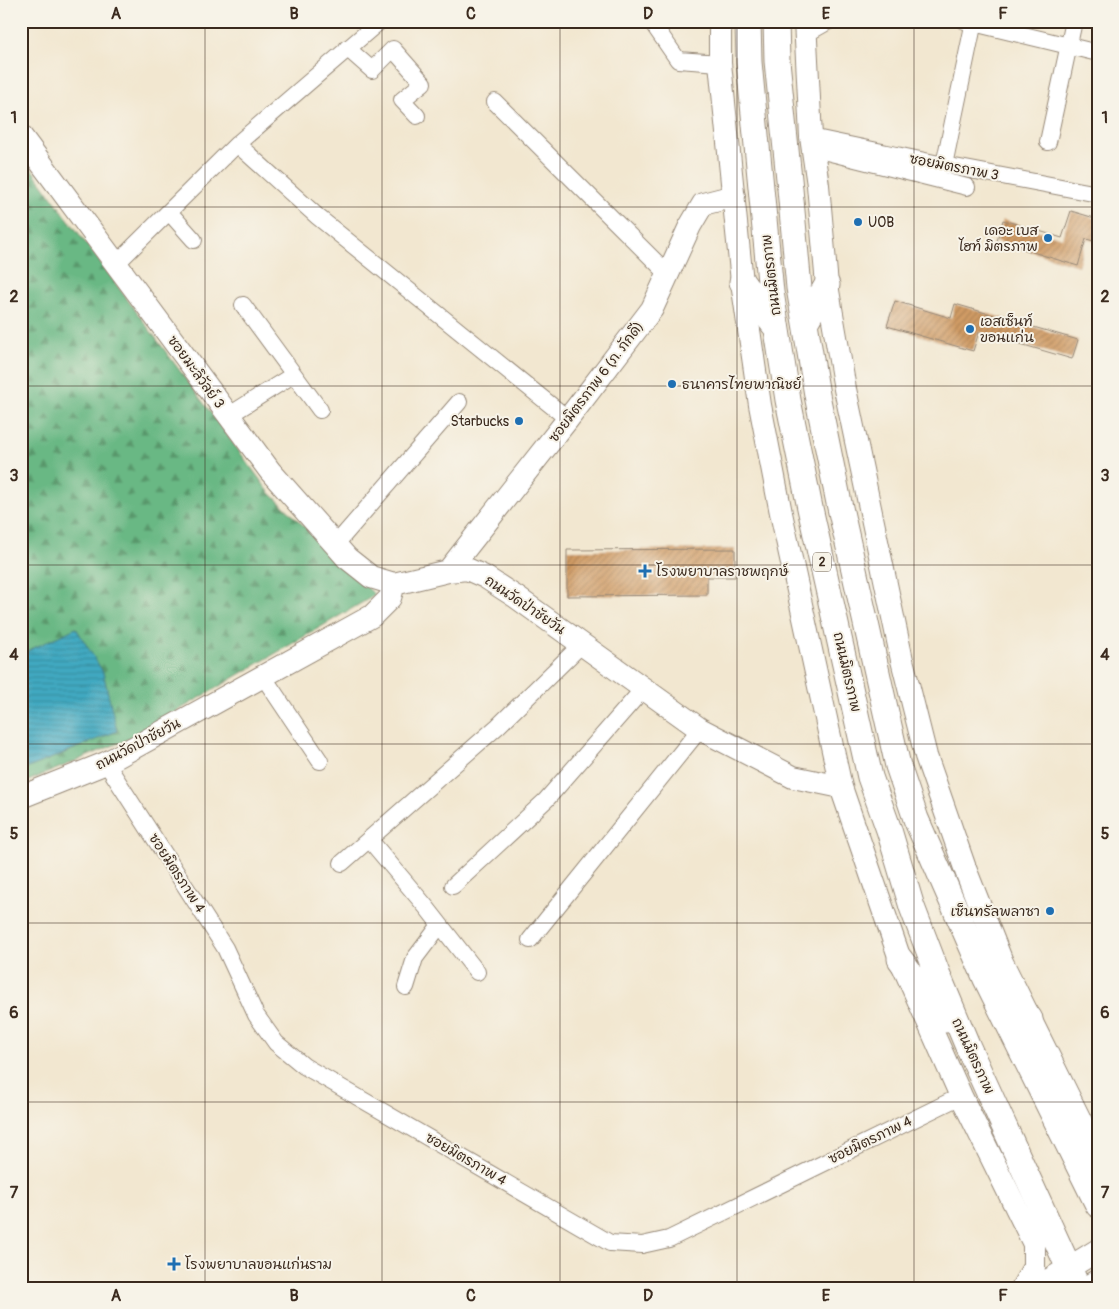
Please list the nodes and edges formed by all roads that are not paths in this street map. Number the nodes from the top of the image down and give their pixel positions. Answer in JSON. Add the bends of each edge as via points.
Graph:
{"nodes":[{"id":1,"x":651,"y":21,"type":"edge"},
{"id":2,"x":720,"y":21,"type":"edge"},
{"id":3,"x":748,"y":21,"type":"edge"},
{"id":4,"x":776,"y":21,"type":"edge"},
{"id":5,"x":829,"y":21,"type":"edge"},
{"id":6,"x":1074,"y":21,"type":"edge"},
{"id":7,"x":971,"y":22,"type":"edge"},
{"id":8,"x":373,"y":23,"type":"edge"},
{"id":9,"x":805,"y":28,"type":"edge"},
{"id":10,"x":1070,"y":46,"type":"junction"},
{"id":11,"x":348,"y":48,"type":"junction"},
{"id":12,"x":1098,"y":53,"type":"edge"},
{"id":13,"x":720,"y":63,"type":"junction"},
{"id":14,"x":495,"y":102,"type":"dead end"},
{"id":15,"x":417,"y":116,"type":"dead end"},
{"id":16,"x":21,"y":136,"type":"edge"},
{"id":17,"x":1048,"y":142,"type":"dead end"},
{"id":18,"x":812,"y":143,"type":"junction"},
{"id":19,"x":237,"y":144,"type":"junction"},
{"id":20,"x":944,"y":165,"type":"junction"},
{"id":21,"x":967,"y":187,"type":"dead end"},
{"id":22,"x":1098,"y":194,"type":"edge"},
{"id":23,"x":734,"y":196,"type":"junction"},
{"id":24,"x":170,"y":212,"type":"junction"},
{"id":25,"x":194,"y":240,"type":"dead end"},
{"id":26,"x":117,"y":263,"type":"junction"},
{"id":27,"x":668,"y":274,"type":"junction"},
{"id":28,"x":742,"y":282,"type":"junction"},
{"id":29,"x":827,"y":285,"type":"junction"},
{"id":30,"x":243,"y":305,"type":"dead end"},
{"id":31,"x":805,"y":323,"type":"junction"},
{"id":32,"x":777,"y":329,"type":"junction"},
{"id":33,"x":293,"y":375,"type":"junction"},
{"id":34,"x":459,"y":402,"type":"dead end"},
{"id":35,"x":320,"y":410,"type":"dead end"},
{"id":36,"x":228,"y":416,"type":"junction"},
{"id":37,"x":568,"y":419,"type":"junction"},
{"id":38,"x":336,"y":544,"type":"junction"},
{"id":39,"x":448,"y":571,"type":"junction"},
{"id":40,"x":394,"y":584,"type":"junction"},
{"id":41,"x":582,"y":644,"type":"junction"},
{"id":42,"x":263,"y":676,"type":"junction"},
{"id":43,"x":644,"y":688,"type":"junction"},
{"id":44,"x":700,"y":729,"type":"junction"},
{"id":45,"x":320,"y":761,"type":"dead end"},
{"id":46,"x":106,"y":763,"type":"junction"},
{"id":47,"x":842,"y":787,"type":"junction"},
{"id":48,"x":21,"y":797,"type":"edge"},
{"id":49,"x":369,"y":839,"type":"junction"},
{"id":50,"x":342,"y":863,"type":"dead end"},
{"id":51,"x":453,"y":886,"type":"dead end"},
{"id":52,"x":440,"y":925,"type":"junction"},
{"id":53,"x":967,"y":934,"type":"junction"},
{"id":54,"x":530,"y":940,"type":"dead end"},
{"id":55,"x":900,"y":959,"type":"junction"},
{"id":56,"x":478,"y":972,"type":"dead end"},
{"id":57,"x":406,"y":986,"type":"dead end"},
{"id":58,"x":1030,"y":1019,"type":"junction"},
{"id":59,"x":968,"y":1047,"type":"junction"},
{"id":60,"x":961,"y":1096,"type":"junction"},
{"id":61,"x":1098,"y":1156,"type":"edge"},
{"id":62,"x":1098,"y":1205,"type":"edge"},
{"id":63,"x":1034,"y":1244,"type":"junction"},
{"id":64,"x":1098,"y":1250,"type":"edge"},
{"id":65,"x":1098,"y":1280,"type":"edge"},
{"id":66,"x":1057,"y":1282,"type":"edge"},
{"id":67,"x":1022,"y":1288,"type":"edge"},
{"id":68,"x":1085,"y":1288,"type":"edge"}],
"edges":[{"from":1,"to":13,"type":"street","via":[[678,60]]},
{"from":2,"to":13,"type":"main road","name":"ถนนมิตรภาพ","number":"2"},
{"from":3,"to":32,"type":"main road","name":"ถนนมิตรภาพ","number":"2","via":[[750,71]]},
{"from":4,"to":31,"type":"main road","name":"ถนนมิตรภาพ","number":"2","via":[[777,61]]},
{"from":5,"to":9,"type":"street"},
{"from":6,"to":10,"type":"street"},
{"from":7,"to":10,"type":"street"},
{"from":7,"to":20,"type":"street"},
{"from":8,"to":11,"type":"street"},
{"from":9,"to":18,"type":"main road"},
{"from":10,"to":12,"type":"street"},
{"from":10,"to":17,"type":"street"},
{"from":11,"to":15,"type":"street","via":[[372,70],[393,49],[423,83],[402,100]]},
{"from":11,"to":19,"type":"street"},
{"from":13,"to":23,"type":"main road","name":"ถนนมิตรภาพ","number":"2"},
{"from":14,"to":27,"type":"street"},
{"from":16,"to":26,"type":"main road","name":"ซอยมะลิวัลย์ 3"},
{"from":18,"to":20,"type":"street","name":"ซอยมิตรภาพ 3"},
{"from":18,"to":21,"type":"street"},
{"from":18,"to":29,"type":"main road"},
{"from":19,"to":24,"type":"street"},
{"from":19,"to":37,"type":"street","via":[[318,217]]},
{"from":20,"to":22,"type":"street","name":"ซอยมิตรภาพ 3"},
{"from":23,"to":27,"type":"main road","name":"ซอยมิตรภาพ 6 (ภ. ภักดี)","via":[[703,204]]},
{"from":23,"to":28,"type":"main road","name":"ถนนมิตรภาพ","number":"2"},
{"from":24,"to":25,"type":"street"},
{"from":24,"to":26,"type":"street"},
{"from":26,"to":36,"type":"main road","name":"ซอยมะลิวัลย์ 3"},
{"from":27,"to":37,"type":"main road","name":"ซอยมิตรภาพ 6 (ภ. ภักดี)","via":[[652,309]]},
{"from":28,"to":32,"type":"main road"},
{"from":28,"to":47,"type":"main road","name":"ถนนมิตรภาพ","number":"2","via":[[760,406],[781,513]]},
{"from":29,"to":31,"type":"main road"},
{"from":29,"to":58,"type":"main road","via":[[845,389],[902,660],[932,777],[1002,962]]},
{"from":30,"to":33,"type":"street"},
{"from":31,"to":53,"type":"main road","name":"ถนนมิตรภาพ","number":"2","via":[[853,569],[898,766],[916,819]]},
{"from":32,"to":59,"type":"main road","name":"ถนนมิตรภาพ","number":"2","via":[[812,518],[870,777],[915,915]]},
{"from":33,"to":35,"type":"street"},
{"from":33,"to":36,"type":"street"},
{"from":34,"to":38,"type":"street"},
{"from":36,"to":38,"type":"main road","name":"ซอยมะลิวัลย์ 3","via":[[270,471]]},
{"from":37,"to":39,"type":"main road","name":"ซอยมิตรภาพ 6 (ภ. ภักดี)"},
{"from":38,"to":40,"type":"main road","name":"ซอยมะลิวัลย์ 3","via":[[371,577]]},
{"from":39,"to":40,"type":"main road","name":"ถนนวัดป่าชัยวัน"},
{"from":39,"to":41,"type":"main road","name":"ถนนวัดป่าชัยวัน","via":[[467,569],[485,577]]},
{"from":40,"to":42,"type":"main road","name":"ถนนวัดป่าชัยวัน","via":[[390,598],[372,616]]},
{"from":41,"to":43,"type":"main road","name":"ถนนวัดป่าชัยวัน"},
{"from":41,"to":49,"type":"street","via":[[498,726]]},
{"from":42,"to":45,"type":"street"},
{"from":42,"to":46,"type":"main road","name":"ถนนวัดป่าชัยวัน"},
{"from":43,"to":44,"type":"main road","name":"ถนนวัดป่าชัยวัน"},
{"from":43,"to":51,"type":"street","via":[[546,800]]},
{"from":44,"to":47,"type":"main road","name":"ถนนวัดป่าชัยวัน","via":[[792,777]]},
{"from":44,"to":54,"type":"street"},
{"from":46,"to":48,"type":"main road","name":"ถนนวัดป่าชัยวัน"},
{"from":46,"to":60,"type":"street","name":"ซอยมิตรภาพ 4","via":[[225,948],[256,1015],[276,1042],[304,1066],[610,1243],[642,1246],[670,1239]]},
{"from":47,"to":55,"type":"main road","name":"ถนนมิตรภาพ"},
{"from":49,"to":50,"type":"street"},
{"from":49,"to":52,"type":"street"},
{"from":52,"to":56,"type":"street"},
{"from":52,"to":57,"type":"street","via":[[415,958]]},
{"from":53,"to":58,"type":"main road"},
{"from":53,"to":62,"type":"main road","name":"ถนนมิตรภาพ"},
{"from":55,"to":59,"type":"main road"},
{"from":55,"to":60,"type":"main road","name":"ถนนมิตรภาพ"},
{"from":58,"to":61,"type":"main road"},
{"from":59,"to":66,"type":"main road","name":"ถนนมิตรภาพ","via":[[988,1090]]},
{"from":60,"to":63,"type":"main road","name":"ถนนมิตรภาพ"},
{"from":63,"to":66,"type":"main road","name":"ถนนมิตรภาพ"},
{"from":63,"to":67,"type":"main road","via":[[1034,1267]]},
{"from":64,"to":66,"type":"main road"},
{"from":65,"to":68,"type":"main road"}]}
